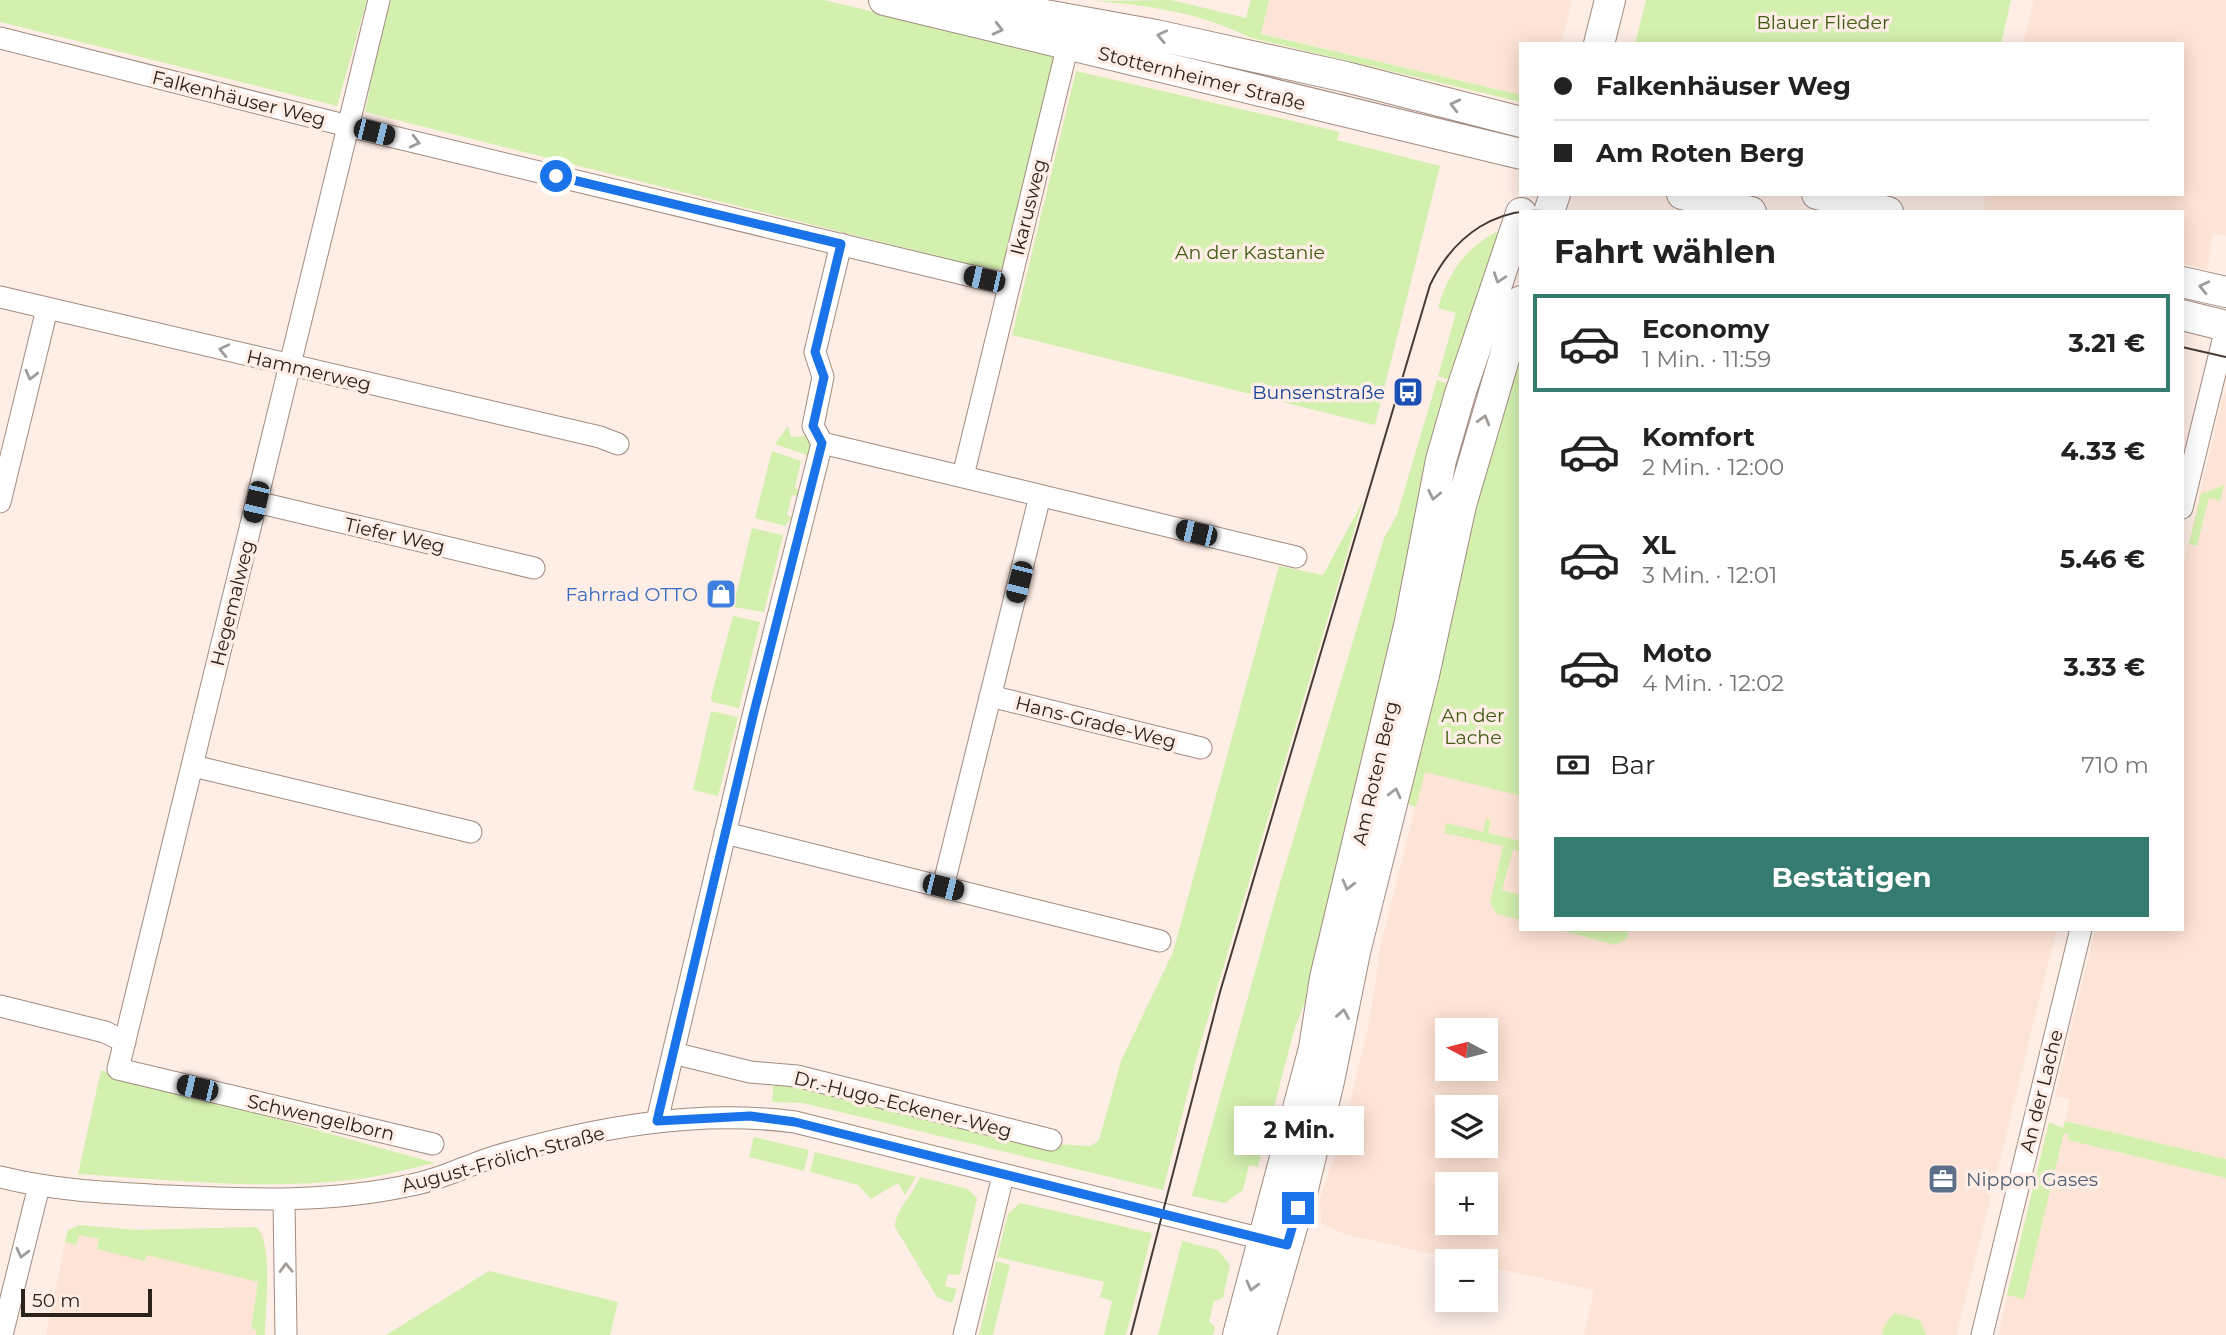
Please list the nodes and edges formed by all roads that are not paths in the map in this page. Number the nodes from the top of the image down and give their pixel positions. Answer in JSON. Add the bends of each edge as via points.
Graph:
{"nodes":[{"id":1,"x":379,"y":0,"type":"edge"},
{"id":2,"x":884,"y":0,"type":"edge"},
{"id":3,"x":962,"y":0,"type":"edge"},
{"id":4,"x":1590,"y":0,"type":"edge"},
{"id":5,"x":1610,"y":0,"type":"edge"},
{"id":6,"x":1071,"y":33,"type":"junction"},
{"id":7,"x":0,"y":38,"type":"edge"},
{"id":8,"x":1580,"y":42,"type":"edge"},
{"id":9,"x":1600,"y":42,"type":"edge"},
{"id":10,"x":1519,"y":122,"type":"edge"},
{"id":11,"x":348,"y":126,"type":"junction"},
{"id":12,"x":1519,"y":153,"type":"edge"},
{"id":13,"x":1690,"y":196,"type":"edge"},
{"id":14,"x":1825,"y":196,"type":"edge"},
{"id":15,"x":1743,"y":210,"type":"edge"},
{"id":16,"x":1880,"y":210,"type":"edge"},
{"id":17,"x":1519,"y":218,"type":"edge"},
{"id":18,"x":841,"y":244,"type":"junction"},
{"id":19,"x":2184,"y":282,"type":"edge"},
{"id":20,"x":1009,"y":285,"type":"junction"},
{"id":21,"x":2226,"y":292,"type":"edge"},
{"id":22,"x":0,"y":297,"type":"edge"},
{"id":23,"x":1519,"y":308,"type":"edge"},
{"id":24,"x":47,"y":309,"type":"junction"},
{"id":25,"x":2184,"y":316,"type":"edge"},
{"id":26,"x":2226,"y":327,"type":"edge"},
{"id":27,"x":290,"y":365,"type":"junction"},
{"id":28,"x":822,"y":443,"type":"junction"},
{"id":29,"x":618,"y":444,"type":"dead end"},
{"id":30,"x":963,"y":476,"type":"junction"},
{"id":31,"x":1040,"y":496,"type":"junction"},
{"id":32,"x":2184,"y":500,"type":"edge"},
{"id":33,"x":0,"y":502,"type":"edge"},
{"id":34,"x":256,"y":502,"type":"junction"},
{"id":35,"x":1296,"y":557,"type":"dead end"},
{"id":36,"x":534,"y":568,"type":"dead end"},
{"id":37,"x":990,"y":696,"type":"junction"},
{"id":38,"x":1201,"y":748,"type":"dead end"},
{"id":39,"x":192,"y":765,"type":"junction"},
{"id":40,"x":471,"y":832,"type":"dead end"},
{"id":41,"x":725,"y":833,"type":"junction"},
{"id":42,"x":943,"y":887,"type":"junction"},
{"id":43,"x":2081,"y":931,"type":"edge"},
{"id":44,"x":1160,"y":941,"type":"dead end"},
{"id":45,"x":0,"y":1006,"type":"edge"},
{"id":46,"x":125,"y":1042,"type":"junction"},
{"id":47,"x":673,"y":1053,"type":"junction"},
{"id":48,"x":657,"y":1121,"type":"junction"},
{"id":49,"x":1051,"y":1140,"type":"dead end"},
{"id":50,"x":433,"y":1144,"type":"dead end"},
{"id":51,"x":1003,"y":1176,"type":"junction"},
{"id":52,"x":0,"y":1177,"type":"edge"},
{"id":53,"x":39,"y":1186,"type":"junction"},
{"id":54,"x":284,"y":1200,"type":"junction"},
{"id":55,"x":1276,"y":1242,"type":"junction"},
{"id":56,"x":2,"y":1335,"type":"edge"},
{"id":57,"x":286,"y":1335,"type":"edge"},
{"id":58,"x":964,"y":1335,"type":"edge"},
{"id":59,"x":1238,"y":1335,"type":"edge"},
{"id":60,"x":1261,"y":1335,"type":"edge"},
{"id":61,"x":1982,"y":1335,"type":"edge"}],
"edges":[{"from":1,"to":11,"type":"street","name":"Hegemalweg"},
{"from":2,"to":6,"type":"main road","name":"Stotternheimer Straße","one_way":true},
{"from":3,"to":6,"type":"main road","name":"Stotternheimer Straße"},
{"from":4,"to":8,"type":"main road"},
{"from":5,"to":9,"type":"main road"},
{"from":10,"to":6,"type":"main road","name":"Stotternheimer Straße","one_way":true,"via":[[1228,51]]},
{"from":6,"to":12,"type":"main road","name":"Stotternheimer Straße"},
{"from":6,"to":20,"type":"street","name":"Ikarusweg"},
{"from":7,"to":11,"type":"street","name":"Falkenhäuser Weg"},
{"from":11,"to":18,"type":"street","name":"Falkenhäuser Weg","one_way":true},
{"from":11,"to":27,"type":"street","name":"Hegemalweg"},
{"from":13,"to":15,"type":"main road"},
{"from":14,"to":16,"type":"main road"},
{"from":17,"to":55,"type":"main road","name":"Am Roten Berg","one_way":true,"via":[[1441,460],[1409,626],[1325,978]]},
{"from":18,"to":20,"type":"street","name":"Falkenhäuser Weg"},
{"from":18,"to":28,"type":"street","via":[[815,352],[824,377],[813,426]]},
{"from":21,"to":19,"type":"main road","one_way":true},
{"from":20,"to":30,"type":"street","name":"Ikarusweg"},
{"from":22,"to":24,"type":"street","name":"Hammerweg"},
{"from":55,"to":23,"type":"main road","name":"Am Roten Berg","one_way":true,"via":[[1329,1081],[1355,951],[1461,505]]},
{"from":27,"to":24,"type":"street","name":"Hammerweg","one_way":true},
{"from":24,"to":33,"type":"street","one_way":true},
{"from":25,"to":26,"type":"main road"},
{"from":26,"to":32,"type":"street"},
{"from":27,"to":29,"type":"street","name":"Hammerweg"},
{"from":27,"to":34,"type":"street","name":"Hegemalweg"},
{"from":28,"to":30,"type":"street"},
{"from":28,"to":41,"type":"street"},
{"from":30,"to":31,"type":"street"},
{"from":31,"to":35,"type":"street"},
{"from":31,"to":37,"type":"street","name":"Hans-Grade-Weg"},
{"from":34,"to":36,"type":"street","name":"Tiefer Weg"},
{"from":34,"to":39,"type":"street","name":"Hegemalweg"},
{"from":37,"to":38,"type":"street","name":"Hans-Grade-Weg"},
{"from":37,"to":42,"type":"street","name":"Hans-Grade-Weg"},
{"from":39,"to":40,"type":"street"},
{"from":39,"to":46,"type":"street","name":"Hegemalweg"},
{"from":41,"to":42,"type":"street"},
{"from":41,"to":47,"type":"street"},
{"from":42,"to":44,"type":"street"},
{"from":43,"to":61,"type":"street","name":"An der Lache"},
{"from":45,"to":46,"type":"street","via":[[105,1031]]},
{"from":46,"to":50,"type":"street","name":"Schwengelborn","via":[[118,1069]]},
{"from":47,"to":48,"type":"street"},
{"from":47,"to":49,"type":"street","name":"Dr.-Hugo-Eckener-Weg","via":[[750,1072],[797,1076]]},
{"from":48,"to":51,"type":"street","name":"August-Frölich-Straße","via":[[750,1116],[795,1122]]},
{"from":48,"to":54,"type":"street","name":"August-Frölich-Straße","via":[[496,1156],[419,1183],[331,1199]]},
{"from":51,"to":55,"type":"street","name":"August-Frölich-Straße"},
{"from":51,"to":58,"type":"street"},
{"from":52,"to":53,"type":"street","name":"August-Frölich-Straße"},
{"from":53,"to":54,"type":"street","name":"August-Frölich-Straße"},
{"from":53,"to":56,"type":"street","one_way":true},
{"from":57,"to":54,"type":"street","one_way":true},
{"from":55,"to":59,"type":"main road","name":"Am Roten Berg","one_way":true},
{"from":55,"to":60,"type":"main road","name":"Am Roten Berg"}]}
